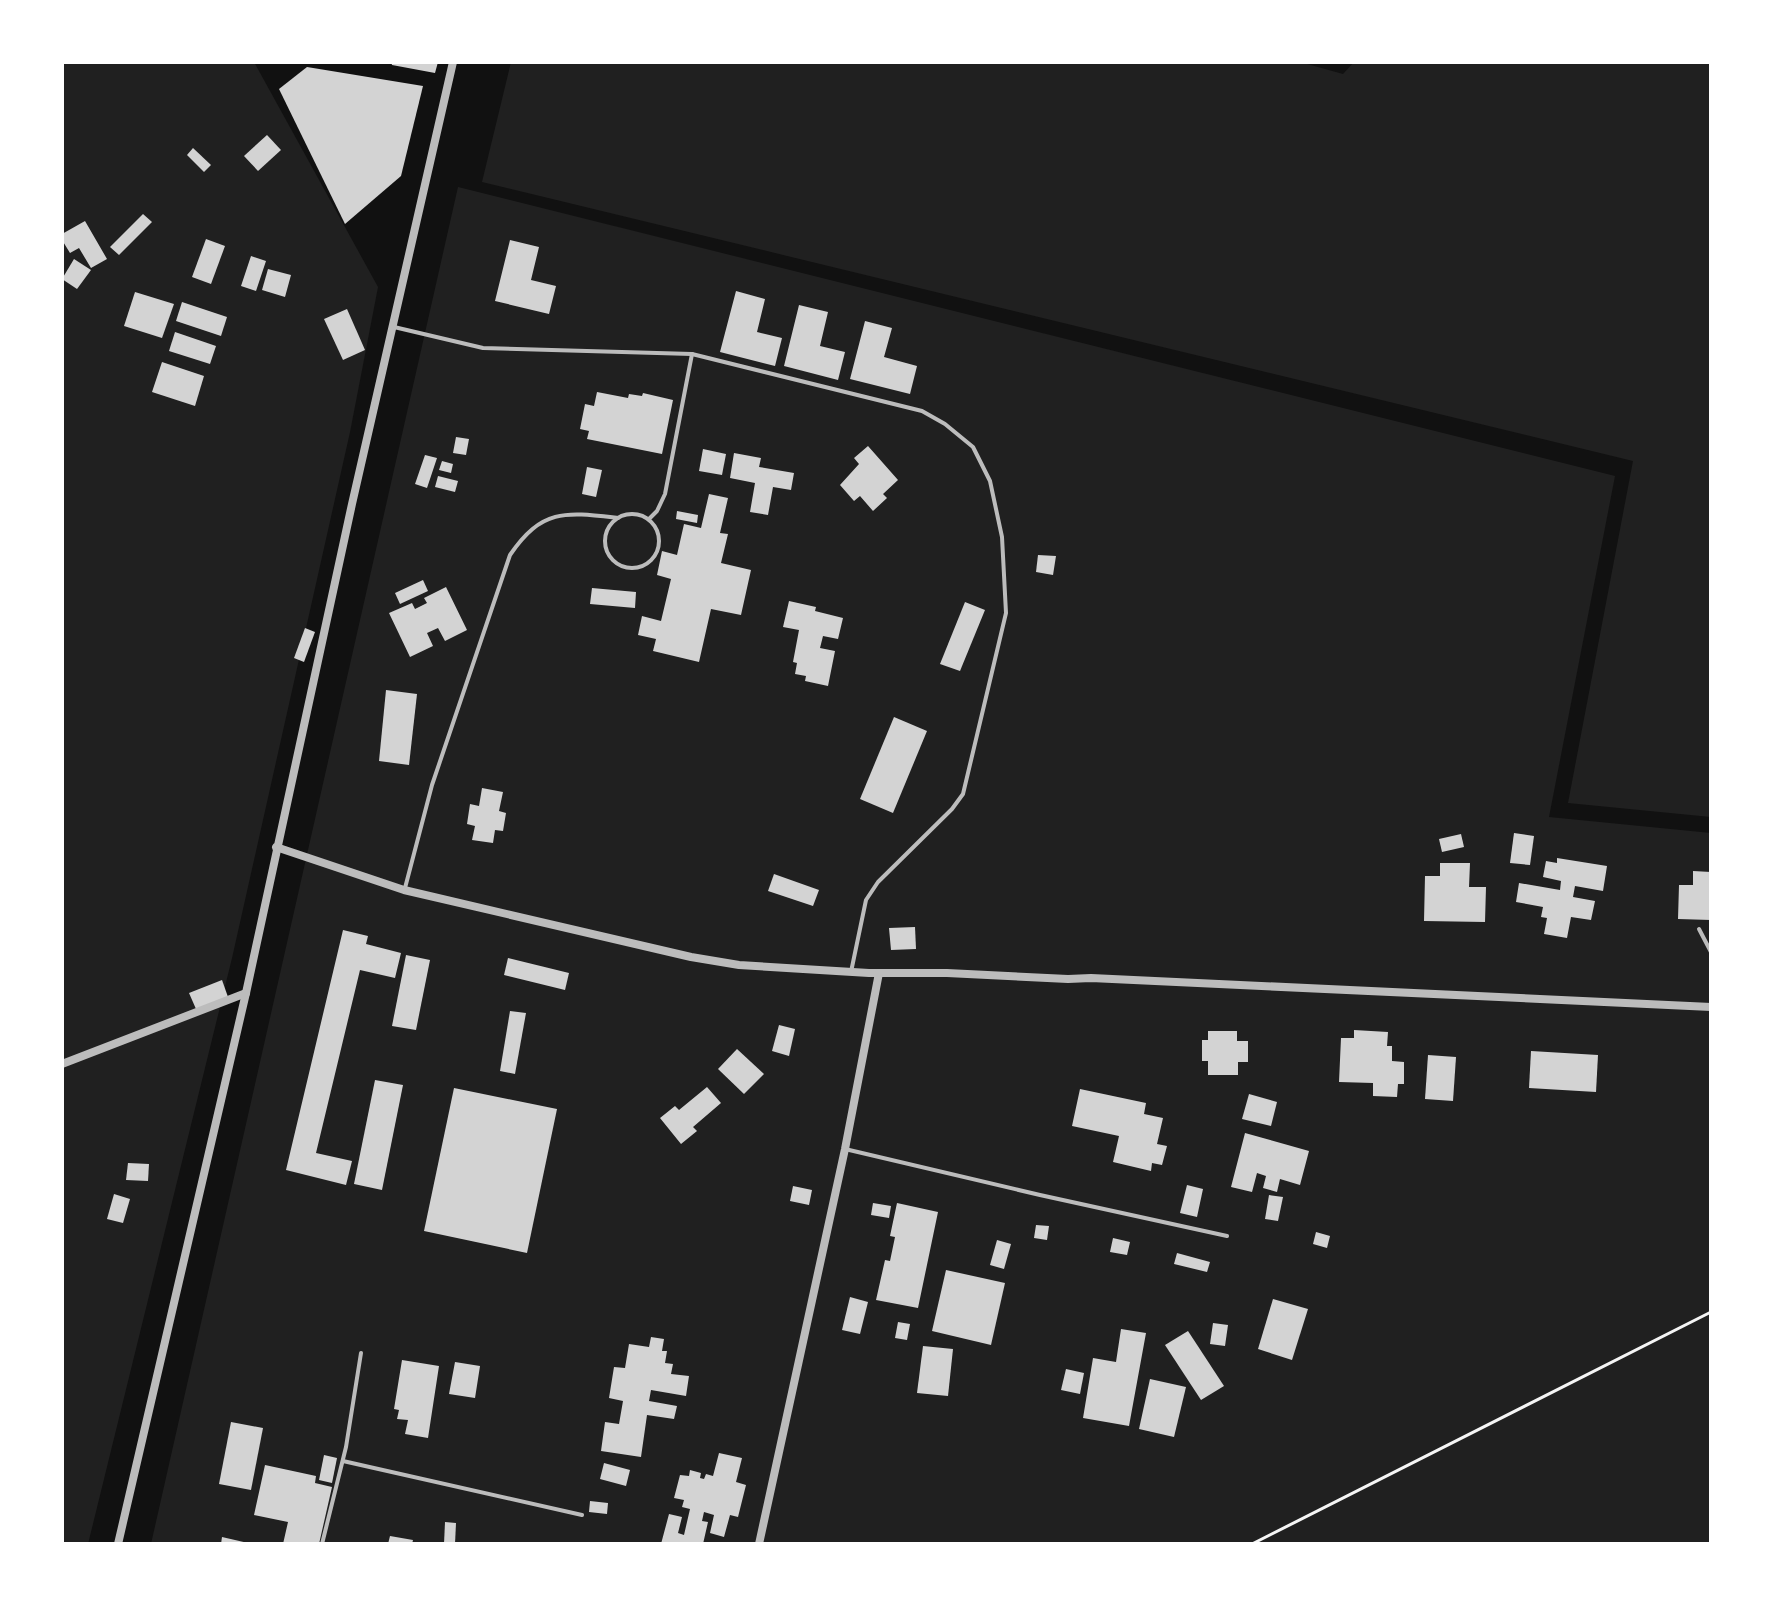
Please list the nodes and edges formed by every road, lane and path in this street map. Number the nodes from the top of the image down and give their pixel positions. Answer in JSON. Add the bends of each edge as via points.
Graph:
{"nodes":[{"id":1,"x":453,"y":62,"type":"edge"},
{"id":2,"x":392,"y":326,"type":"junction"},
{"id":3,"x":692,"y":354,"type":"junction"},
{"id":4,"x":618,"y":518,"type":"junction"},
{"id":5,"x":649,"y":519,"type":"junction"},
{"id":6,"x":276,"y":847,"type":"junction"},
{"id":7,"x":404,"y":890,"type":"junction"},
{"id":8,"x":1699,"y":929,"type":"dead end"},
{"id":9,"x":1711,"y":952,"type":"edge"},
{"id":10,"x":851,"y":973,"type":"junction"},
{"id":11,"x":879,"y":973,"type":"junction"},
{"id":12,"x":246,"y":993,"type":"junction"},
{"id":13,"x":1711,"y":1007,"type":"edge"},
{"id":14,"x":62,"y":1064,"type":"edge"},
{"id":15,"x":845,"y":1149,"type":"junction"},
{"id":16,"x":1227,"y":1236,"type":"dead end"},
{"id":17,"x":1711,"y":1312,"type":"edge"},
{"id":18,"x":361,"y":1353,"type":"dead end"},
{"id":19,"x":343,"y":1461,"type":"junction"},
{"id":20,"x":582,"y":1515,"type":"dead end"},
{"id":21,"x":118,"y":1544,"type":"edge"},
{"id":22,"x":322,"y":1544,"type":"edge"},
{"id":23,"x":759,"y":1544,"type":"edge"},
{"id":24,"x":1252,"y":1544,"type":"edge"}],
"edges":[{"from":1,"to":2,"type":"street"},
{"from":2,"to":3,"type":"lane","via":[[483,348]]},
{"from":2,"to":6,"type":"street"},
{"from":3,"to":5,"type":"lane","via":[[665,494]]},
{"from":3,"to":10,"type":"lane","via":[[922,411],[973,447],[990,481],[1002,537],[1006,613],[963,794],[866,900]]},
{"from":4,"to":5,"type":"lane","via":[[631,514]]},
{"from":4,"to":5,"type":"lane","via":[[606,533],[607,552],[624,567],[634,568],[658,550],[658,531]]},
{"from":4,"to":7,"type":"lane","via":[[573,512],[545,519],[510,555],[432,785]]},
{"from":6,"to":7,"type":"street"},
{"from":6,"to":12,"type":"street"},
{"from":7,"to":10,"type":"street","via":[[691,957]]},
{"from":8,"to":9,"type":"lane"},
{"from":10,"to":11,"type":"street"},
{"from":11,"to":13,"type":"street"},
{"from":11,"to":15,"type":"street"},
{"from":12,"to":14,"type":"street"},
{"from":12,"to":21,"type":"street"},
{"from":15,"to":16,"type":"lane"},
{"from":15,"to":23,"type":"street"},
{"from":17,"to":24,"type":"path"},
{"from":18,"to":19,"type":"lane"},
{"from":19,"to":20,"type":"lane"},
{"from":19,"to":22,"type":"lane"}]}
